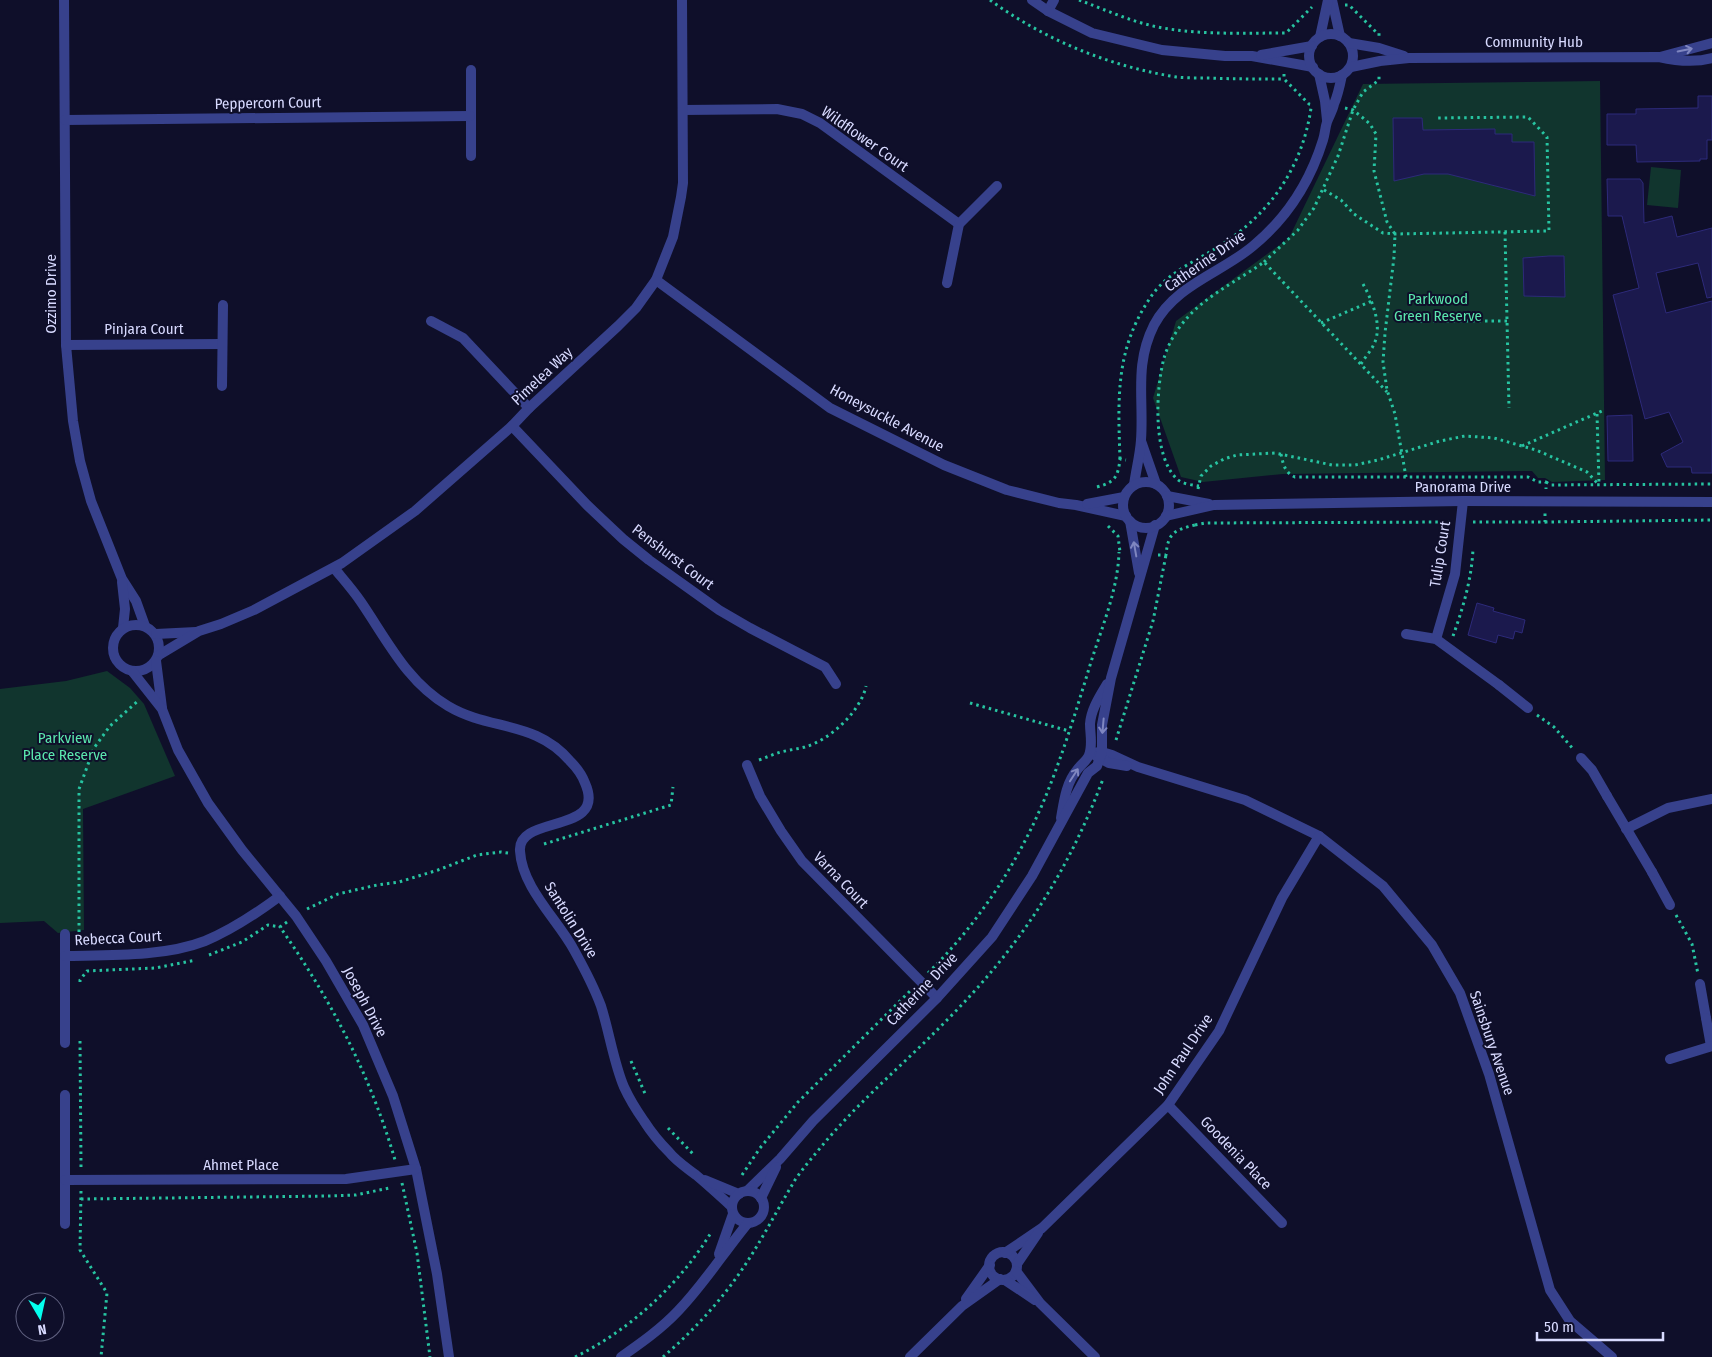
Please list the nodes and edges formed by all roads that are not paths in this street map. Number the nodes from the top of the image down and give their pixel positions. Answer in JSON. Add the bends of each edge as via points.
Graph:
{"nodes":[{"id":1,"x":64,"y":0,"type":"edge"},
{"id":2,"x":682,"y":0,"type":"edge"},
{"id":3,"x":1032,"y":0,"type":"edge"},
{"id":4,"x":1054,"y":0,"type":"edge"},
{"id":5,"x":1330,"y":2,"type":"edge"},
{"id":6,"x":1048,"y":11,"type":"junction"},
{"id":7,"x":1340,"y":36,"type":"junction"},
{"id":8,"x":1320,"y":37,"type":"junction"},
{"id":9,"x":1349,"y":43,"type":"junction"},
{"id":10,"x":1712,"y":43,"type":"edge"},
{"id":11,"x":1312,"y":46,"type":"junction"},
{"id":12,"x":1252,"y":56,"type":"junction"},
{"id":13,"x":1659,"y":57,"type":"junction"},
{"id":14,"x":1409,"y":58,"type":"junction"},
{"id":15,"x":1712,"y":58,"type":"edge"},
{"id":16,"x":1351,"y":67,"type":"junction"},
{"id":17,"x":471,"y":70,"type":"dead end"},
{"id":18,"x":1316,"y":70,"type":"junction"},
{"id":19,"x":1342,"y":75,"type":"junction"},
{"id":20,"x":1330,"y":105,"type":"junction"},
{"id":21,"x":683,"y":110,"type":"junction"},
{"id":22,"x":470,"y":116,"type":"junction"},
{"id":23,"x":65,"y":120,"type":"junction"},
{"id":24,"x":471,"y":156,"type":"dead end"},
{"id":25,"x":997,"y":186,"type":"dead end"},
{"id":26,"x":959,"y":224,"type":"junction"},
{"id":27,"x":656,"y":280,"type":"junction"},
{"id":28,"x":947,"y":283,"type":"dead end"},
{"id":29,"x":223,"y":306,"type":"dead end"},
{"id":30,"x":431,"y":321,"type":"dead end"},
{"id":31,"x":66,"y":344,"type":"junction"},
{"id":32,"x":222,"y":344,"type":"junction"},
{"id":33,"x":222,"y":386,"type":"dead end"},
{"id":34,"x":529,"y":408,"type":"junction"},
{"id":35,"x":512,"y":426,"type":"junction"},
{"id":36,"x":1141,"y":440,"type":"junction"},
{"id":37,"x":1156,"y":484,"type":"junction"},
{"id":38,"x":1134,"y":485,"type":"junction"},
{"id":39,"x":1167,"y":496,"type":"junction"},
{"id":40,"x":1124,"y":497,"type":"junction"},
{"id":41,"x":1463,"y":502,"type":"junction"},
{"id":42,"x":1712,"y":502,"type":"edge"},
{"id":43,"x":1076,"y":505,"type":"junction"},
{"id":44,"x":1196,"y":505,"type":"junction"},
{"id":45,"x":1166,"y":516,"type":"junction"},
{"id":46,"x":1128,"y":518,"type":"junction"},
{"id":47,"x":1155,"y":525,"type":"junction"},
{"id":48,"x":338,"y":566,"type":"junction"},
{"id":49,"x":1139,"y":577,"type":"junction"},
{"id":50,"x":122,"y":579,"type":"junction"},
{"id":51,"x":145,"y":626,"type":"junction"},
{"id":52,"x":123,"y":628,"type":"junction"},
{"id":53,"x":199,"y":632,"type":"junction"},
{"id":54,"x":156,"y":634,"type":"junction"},
{"id":55,"x":1406,"y":634,"type":"dead end"},
{"id":56,"x":1436,"y":639,"type":"junction"},
{"id":57,"x":158,"y":658,"type":"junction"},
{"id":58,"x":132,"y":671,"type":"junction"},
{"id":59,"x":1111,"y":678,"type":"junction"},
{"id":60,"x":836,"y":684,"type":"dead end"},
{"id":61,"x":1528,"y":708,"type":"road end"},
{"id":62,"x":162,"y":709,"type":"junction"},
{"id":63,"x":1090,"y":753,"type":"junction"},
{"id":64,"x":1101,"y":755,"type":"junction"},
{"id":65,"x":1581,"y":758,"type":"road end"},
{"id":66,"x":747,"y":765,"type":"road end"},
{"id":67,"x":1712,"y":799,"type":"edge"},
{"id":68,"x":1060,"y":821,"type":"junction"},
{"id":69,"x":1626,"y":829,"type":"junction"},
{"id":70,"x":1319,"y":836,"type":"junction"},
{"id":71,"x":280,"y":896,"type":"junction"},
{"id":72,"x":1670,"y":905,"type":"road end"},
{"id":73,"x":65,"y":934,"type":"dead end"},
{"id":74,"x":65,"y":956,"type":"junction"},
{"id":75,"x":1700,"y":984,"type":"road end"},
{"id":76,"x":936,"y":998,"type":"junction"},
{"id":77,"x":65,"y":1043,"type":"dead end"},
{"id":78,"x":1712,"y":1046,"type":"edge"},
{"id":79,"x":1670,"y":1059,"type":"dead end"},
{"id":80,"x":65,"y":1095,"type":"dead end"},
{"id":81,"x":1168,"y":1105,"type":"junction"},
{"id":82,"x":780,"y":1159,"type":"junction"},
{"id":83,"x":416,"y":1168,"type":"junction"},
{"id":84,"x":697,"y":1176,"type":"junction"},
{"id":85,"x":65,"y":1180,"type":"junction"},
{"id":86,"x":743,"y":1193,"type":"junction"},
{"id":87,"x":761,"y":1198,"type":"junction"},
{"id":88,"x":733,"y":1210,"type":"junction"},
{"id":89,"x":748,"y":1223,"type":"junction"},
{"id":90,"x":1282,"y":1223,"type":"dead end"},
{"id":91,"x":65,"y":1224,"type":"dead end"},
{"id":92,"x":1042,"y":1228,"type":"junction"},
{"id":93,"x":1004,"y":1253,"type":"junction"},
{"id":94,"x":990,"y":1265,"type":"junction"},
{"id":95,"x":714,"y":1267,"type":"junction"},
{"id":96,"x":1016,"y":1267,"type":"junction"},
{"id":97,"x":1002,"y":1280,"type":"junction"},
{"id":98,"x":1040,"y":1303,"type":"junction"},
{"id":99,"x":962,"y":1306,"type":"junction"},
{"id":100,"x":447,"y":1355,"type":"edge"},
{"id":101,"x":621,"y":1357,"type":"edge"},
{"id":102,"x":910,"y":1357,"type":"edge"},
{"id":103,"x":1094,"y":1357,"type":"edge"},
{"id":104,"x":1611,"y":1357,"type":"edge"}],
"edges":[{"from":1,"to":23,"type":"street","name":"Ozzimo Drive"},
{"from":2,"to":21,"type":"street","name":"Pimelea Way"},
{"from":3,"to":6,"type":"street"},
{"from":4,"to":6,"type":"street"},
{"from":5,"to":7,"type":"street"},
{"from":5,"to":8,"type":"street"},
{"from":6,"to":12,"type":"street","via":[[1092,33],[1162,50]]},
{"from":7,"to":8,"type":"street"},
{"from":7,"to":9,"type":"street"},
{"from":8,"to":11,"type":"street"},
{"from":9,"to":14,"type":"street","name":"Community Hub"},
{"from":9,"to":16,"type":"street","via":[[1353,55]]},
{"from":13,"to":10,"type":"street","name":"Community Hub","one_way":true},
{"from":11,"to":12,"type":"street"},
{"from":11,"to":18,"type":"street","via":[[1310,60]]},
{"from":12,"to":18,"type":"street"},
{"from":13,"to":14,"type":"street","name":"Community Hub"},
{"from":13,"to":15,"type":"street","name":"Community Hub","via":[[1680,61]]},
{"from":14,"to":16,"type":"street","name":"Community Hub"},
{"from":16,"to":19,"type":"street"},
{"from":17,"to":22,"type":"street"},
{"from":18,"to":19,"type":"street","via":[[1330,78]]},
{"from":18,"to":20,"type":"street"},
{"from":19,"to":20,"type":"street","name":"Catherine Drive"},
{"from":20,"to":36,"type":"street","name":"Catherine Drive","via":[[1323,140],[1295,202],[1253,246],[1179,295],[1154,325],[1143,354]]},
{"from":21,"to":26,"type":"street","name":"Wildflower Court","via":[[776,109],[802,114],[820,123]]},
{"from":21,"to":27,"type":"street","name":"Pimelea Way","via":[[681,197],[673,237]]},
{"from":22,"to":23,"type":"street","name":"Peppercorn Court"},
{"from":22,"to":24,"type":"street"},
{"from":23,"to":31,"type":"street","name":"Ozzimo Drive"},
{"from":25,"to":26,"type":"street"},
{"from":26,"to":28,"type":"street"},
{"from":27,"to":34,"type":"street","name":"Pimelea Way","via":[[636,308]]},
{"from":27,"to":43,"type":"street","name":"Honeysuckle Avenue","via":[[830,408],[944,466],[1006,490]]},
{"from":29,"to":32,"type":"street"},
{"from":30,"to":34,"type":"street","via":[[463,338]]},
{"from":31,"to":32,"type":"street","name":"Pinjara Court"},
{"from":31,"to":50,"type":"street","name":"Ozzimo Drive","via":[[72,421],[80,461],[91,500]]},
{"from":32,"to":33,"type":"street"},
{"from":34,"to":35,"type":"street","name":"Pimelea Way"},
{"from":35,"to":48,"type":"street","name":"Pimelea Way","via":[[415,511]]},
{"from":35,"to":60,"type":"street","name":"Penshurst Court","via":[[587,505],[649,560],[727,614],[825,666]]},
{"from":36,"to":37,"type":"street","name":"Catherine Drive"},
{"from":36,"to":38,"type":"street","name":"Catherine Drive"},
{"from":37,"to":38,"type":"street"},
{"from":37,"to":39,"type":"street"},
{"from":38,"to":40,"type":"street"},
{"from":39,"to":44,"type":"street","name":"Panorama Drive"},
{"from":39,"to":45,"type":"street"},
{"from":40,"to":43,"type":"street","name":"Honeysuckle Avenue"},
{"from":40,"to":46,"type":"street"},
{"from":41,"to":42,"type":"street","name":"Panorama Drive"},
{"from":41,"to":44,"type":"street","name":"Panorama Drive"},
{"from":41,"to":56,"type":"street","name":"Tulip Court","via":[[1455,574]]},
{"from":43,"to":46,"type":"street","name":"Honeysuckle Avenue"},
{"from":44,"to":45,"type":"street","name":"Panorama Drive"},
{"from":45,"to":47,"type":"street"},
{"from":46,"to":47,"type":"street","via":[[1142,527]]},
{"from":49,"to":46,"type":"street","one_way":true},
{"from":47,"to":49,"type":"street"},
{"from":48,"to":53,"type":"street","name":"Pimelea Way","via":[[254,610]]},
{"from":48,"to":84,"type":"street","name":"Santolin Drive","via":[[404,668],[423,688],[467,715],[546,739],[565,754],[585,782],[588,802],[580,815],[534,831],[520,845],[525,871],[539,901],[573,947],[585,970],[601,1006],[624,1086],[669,1153]]},
{"from":49,"to":59,"type":"street"},
{"from":50,"to":51,"type":"street","name":"Ozzimo Drive","via":[[136,601]]},
{"from":50,"to":52,"type":"street","name":"Ozzimo Drive"},
{"from":51,"to":52,"type":"street"},
{"from":51,"to":54,"type":"street"},
{"from":52,"to":58,"type":"street","via":[[114,641],[114,656],[118,663]]},
{"from":53,"to":54,"type":"street","name":"Pimelea Way"},
{"from":53,"to":57,"type":"street","name":"Pimelea Way"},
{"from":54,"to":57,"type":"street","via":[[160,648]]},
{"from":55,"to":56,"type":"street"},
{"from":56,"to":61,"type":"street"},
{"from":57,"to":58,"type":"street","via":[[146,670]]},
{"from":57,"to":62,"type":"street","name":"Joseph Drive"},
{"from":58,"to":62,"type":"street","name":"Joseph Drive"},
{"from":59,"to":63,"type":"street","via":[[1096,701],[1090,722]]},
{"from":59,"to":64,"type":"street","one_way":true,"via":[[1102,725]]},
{"from":62,"to":71,"type":"street","name":"Joseph Drive","via":[[178,750],[208,803]]},
{"from":63,"to":64,"type":"street","name":"Sainsbury Avenue"},
{"from":68,"to":63,"type":"street","name":"Catherine Drive","one_way":true,"via":[[1069,782]]},
{"from":64,"to":68,"type":"street","name":"Catherine Drive"},
{"from":64,"to":70,"type":"street","name":"Sainsbury Avenue","via":[[1245,800]]},
{"from":65,"to":69,"type":"street","via":[[1592,770]]},
{"from":66,"to":76,"type":"street","name":"Varna Court","via":[[764,803],[802,861]]},
{"from":67,"to":69,"type":"street","via":[[1668,808]]},
{"from":68,"to":76,"type":"street","name":"Catherine Drive","via":[[1032,876],[992,937]]},
{"from":69,"to":72,"type":"street"},
{"from":70,"to":81,"type":"street","name":"John Paul Drive","via":[[1282,898],[1219,1031]]},
{"from":70,"to":104,"type":"street","name":"Sainsbury Avenue","via":[[1383,886],[1432,945],[1460,993],[1489,1074],[1550,1290],[1570,1321]]},
{"from":71,"to":74,"type":"street","name":"Rebecca Court","via":[[251,917],[204,941],[163,951]]},
{"from":71,"to":83,"type":"street","name":"Joseph Drive","via":[[326,960],[363,1025],[393,1096]]},
{"from":73,"to":74,"type":"street","name":"Rebecca Court"},
{"from":74,"to":77,"type":"street","name":"Rebecca Court"},
{"from":75,"to":78,"type":"street"},
{"from":76,"to":82,"type":"street","name":"Catherine Drive","via":[[813,1121]]},
{"from":78,"to":79,"type":"street"},
{"from":80,"to":85,"type":"street"},
{"from":81,"to":90,"type":"street","name":"Goodenia Place"},
{"from":81,"to":92,"type":"street","name":"John Paul Drive"},
{"from":82,"to":86,"type":"street","name":"Catherine Drive"},
{"from":82,"to":87,"type":"street","name":"Catherine Drive"},
{"from":83,"to":85,"type":"street","name":"Ahmet Place","via":[[346,1179]]},
{"from":83,"to":100,"type":"street","name":"Joseph Drive","via":[[437,1274]]},
{"from":84,"to":86,"type":"street","name":"Santolin Drive"},
{"from":84,"to":88,"type":"street","name":"Santolin Drive"},
{"from":85,"to":91,"type":"street"},
{"from":86,"to":87,"type":"street","via":[[752,1192]]},
{"from":86,"to":88,"type":"street","via":[[733,1202]]},
{"from":87,"to":89,"type":"street","via":[[763,1212],[757,1220]]},
{"from":88,"to":89,"type":"street","via":[[739,1220]]},
{"from":88,"to":95,"type":"street"},
{"from":89,"to":95,"type":"street"},
{"from":92,"to":93,"type":"street","name":"John Paul Drive"},
{"from":92,"to":96,"type":"street","name":"John Paul Drive"},
{"from":93,"to":94,"type":"street","via":[[996,1254]]},
{"from":93,"to":96,"type":"street","via":[[1013,1256]]},
{"from":94,"to":97,"type":"street","via":[[992,1274]]},
{"from":94,"to":99,"type":"street"},
{"from":95,"to":101,"type":"street","via":[[678,1311]]},
{"from":96,"to":97,"type":"street","via":[[1012,1277]]},
{"from":96,"to":98,"type":"street"},
{"from":97,"to":98,"type":"street"},
{"from":97,"to":99,"type":"street"},
{"from":98,"to":103,"type":"street"},
{"from":99,"to":102,"type":"street"}]}
